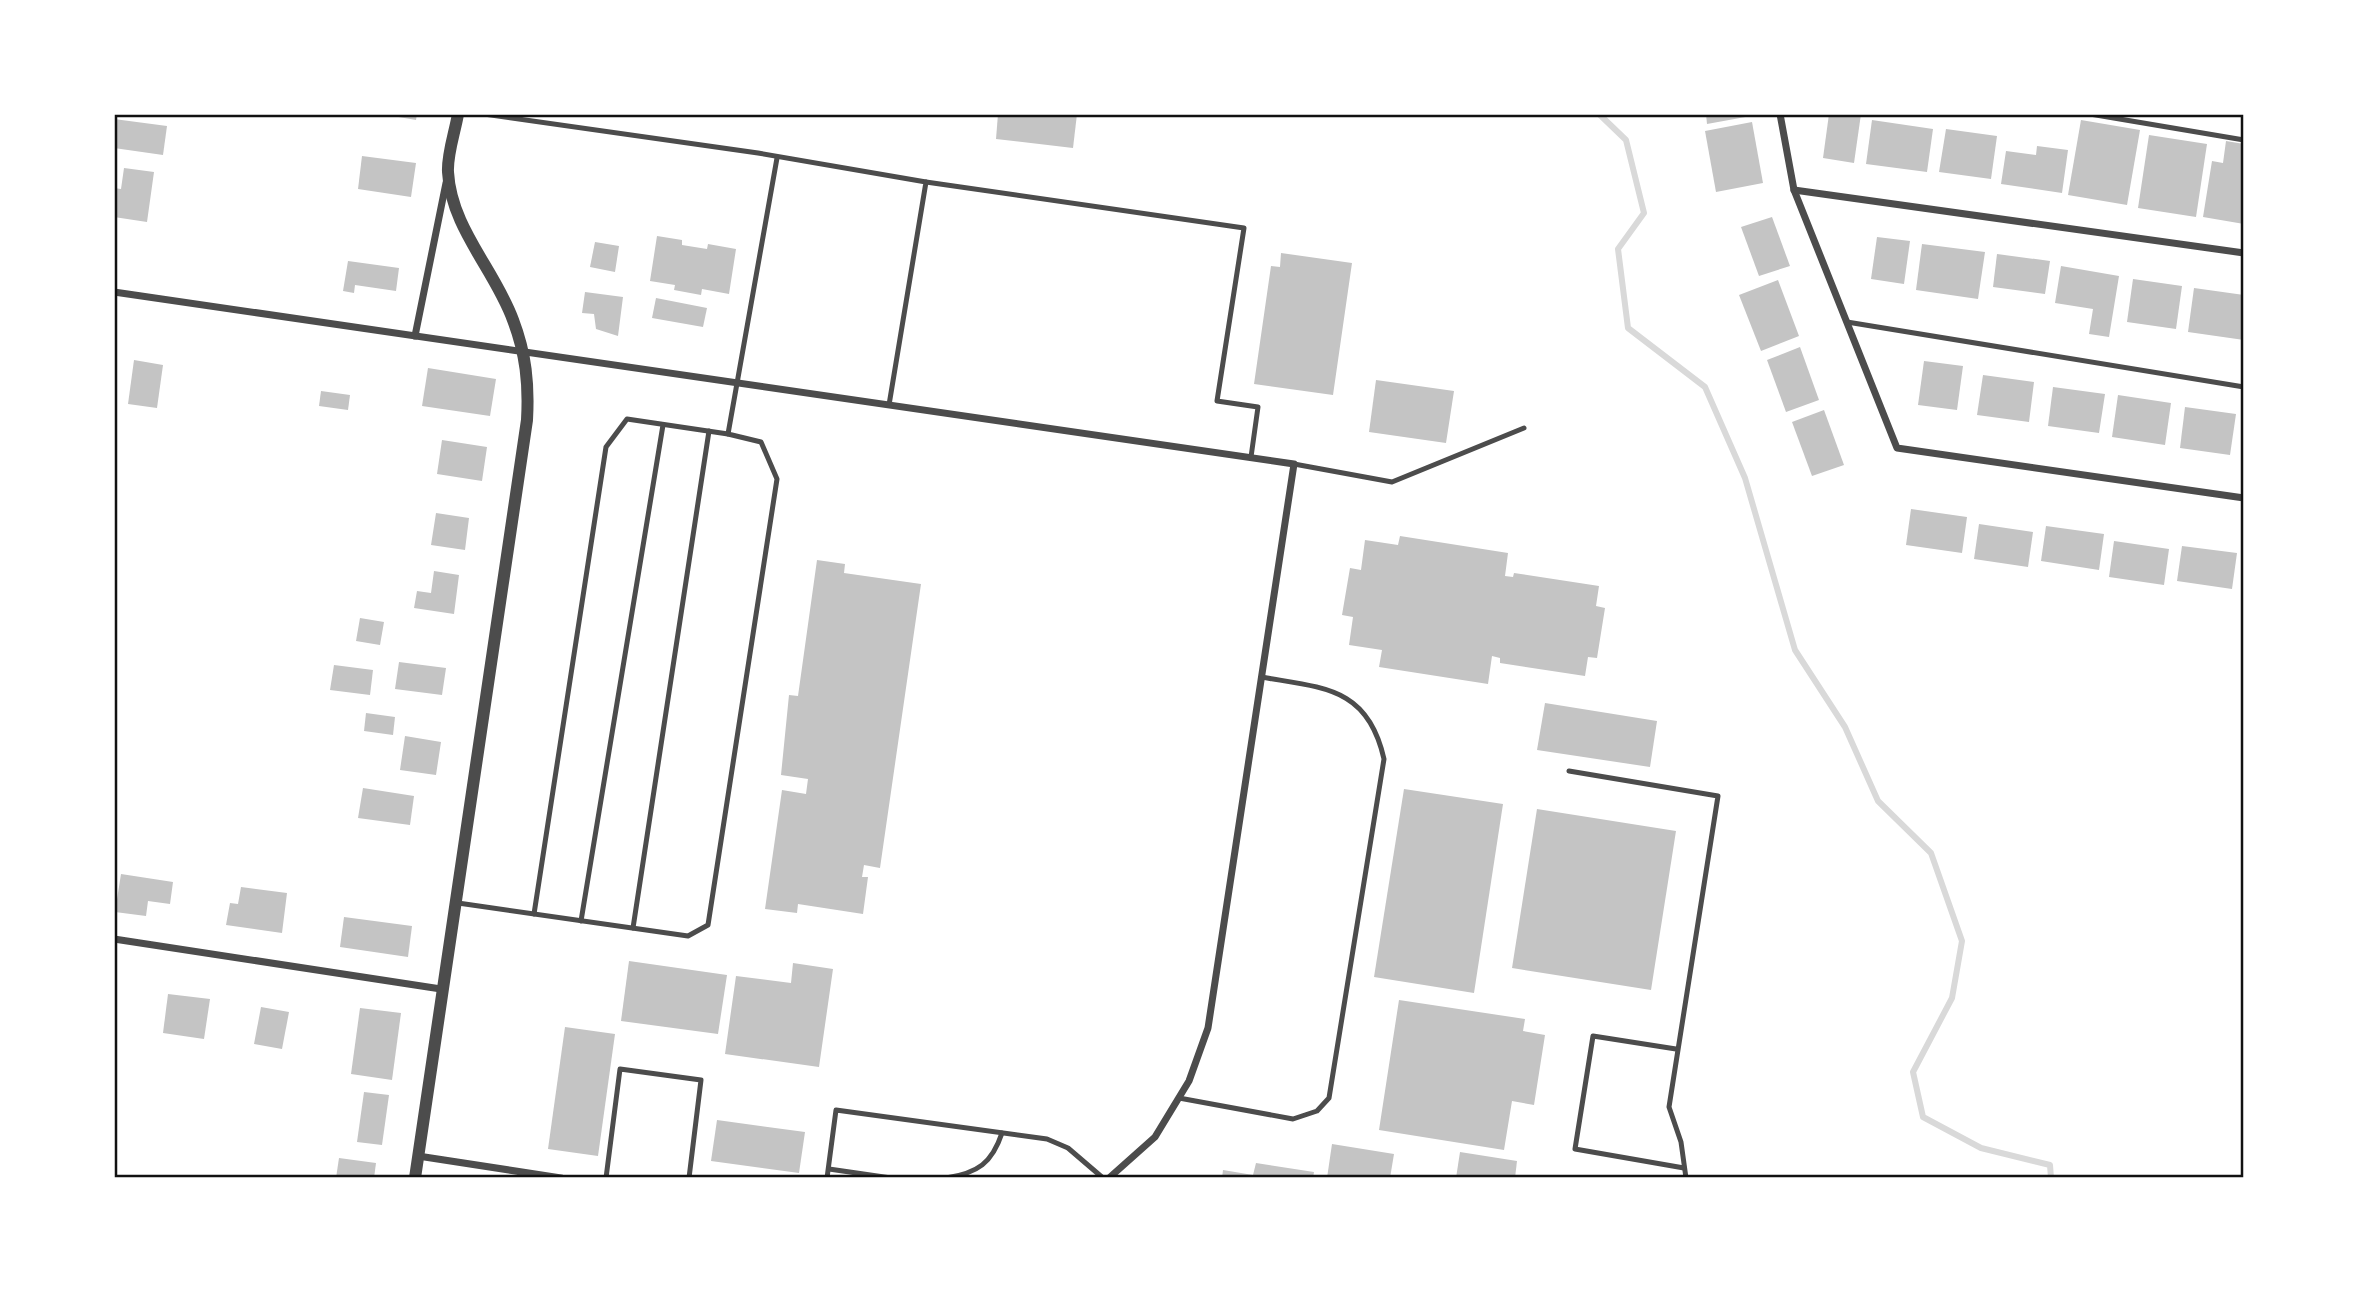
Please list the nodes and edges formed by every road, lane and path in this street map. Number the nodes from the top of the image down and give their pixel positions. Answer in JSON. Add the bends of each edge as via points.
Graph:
{"nodes":[{"id":1,"x":458,"y":114,"type":"edge"},
{"id":2,"x":484,"y":114,"type":"edge"},
{"id":3,"x":1780,"y":114,"type":"edge"},
{"id":4,"x":2090,"y":114,"type":"edge"},
{"id":5,"x":2244,"y":140,"type":"edge"},
{"id":6,"x":777,"y":158,"type":"junction"},
{"id":7,"x":448,"y":172,"type":"junction"},
{"id":8,"x":926,"y":182,"type":"junction"},
{"id":9,"x":1794,"y":190,"type":"junction"},
{"id":10,"x":2244,"y":253,"type":"edge"},
{"id":11,"x":114,"y":292,"type":"edge"},
{"id":12,"x":1847,"y":322,"type":"junction"},
{"id":13,"x":415,"y":336,"type":"junction"},
{"id":14,"x":522,"y":352,"type":"junction"},
{"id":15,"x":736,"y":383,"type":"junction"},
{"id":16,"x":2244,"y":387,"type":"edge"},
{"id":17,"x":889,"y":405,"type":"junction"},
{"id":18,"x":663,"y":425,"type":"junction"},
{"id":19,"x":1524,"y":428,"type":"dead end"},
{"id":20,"x":709,"y":431,"type":"junction"},
{"id":21,"x":728,"y":434,"type":"junction"},
{"id":22,"x":1251,"y":457,"type":"junction"},
{"id":23,"x":1294,"y":464,"type":"junction"},
{"id":24,"x":2244,"y":498,"type":"edge"},
{"id":25,"x":1261,"y":677,"type":"junction"},
{"id":26,"x":1569,"y":771,"type":"dead end"},
{"id":27,"x":454,"y":902,"type":"junction"},
{"id":28,"x":534,"y":914,"type":"junction"},
{"id":29,"x":582,"y":920,"type":"junction"},
{"id":30,"x":633,"y":928,"type":"junction"},
{"id":31,"x":114,"y":939,"type":"edge"},
{"id":32,"x":441,"y":989,"type":"junction"},
{"id":33,"x":1676,"y":1049,"type":"junction"},
{"id":34,"x":1179,"y":1098,"type":"junction"},
{"id":35,"x":1002,"y":1133,"type":"junction"},
{"id":36,"x":418,"y":1156,"type":"junction"},
{"id":37,"x":1684,"y":1168,"type":"junction"},
{"id":38,"x":829,"y":1169,"type":"junction"},
{"id":39,"x":415,"y":1178,"type":"edge"},
{"id":40,"x":561,"y":1178,"type":"edge"},
{"id":41,"x":606,"y":1178,"type":"edge"},
{"id":42,"x":689,"y":1178,"type":"edge"},
{"id":43,"x":827,"y":1178,"type":"edge"},
{"id":44,"x":891,"y":1178,"type":"edge"},
{"id":45,"x":946,"y":1178,"type":"edge"},
{"id":46,"x":1103,"y":1178,"type":"edge"},
{"id":47,"x":1109,"y":1178,"type":"edge"},
{"id":48,"x":1686,"y":1178,"type":"edge"}],
"edges":[{"from":1,"to":7,"type":"street"},
{"from":2,"to":6,"type":"lane"},
{"from":3,"to":9,"type":"street"},
{"from":4,"to":5,"type":"lane"},
{"from":6,"to":8,"type":"lane"},
{"from":6,"to":15,"type":"lane"},
{"from":7,"to":13,"type":"street"},
{"from":7,"to":14,"type":"street","via":[[457,213],[513,318]]},
{"from":8,"to":17,"type":"lane"},
{"from":8,"to":22,"type":"lane","via":[[1244,228],[1217,401],[1258,407]]},
{"from":9,"to":10,"type":"street"},
{"from":9,"to":12,"type":"street"},
{"from":11,"to":13,"type":"street"},
{"from":12,"to":16,"type":"lane"},
{"from":12,"to":24,"type":"street","via":[[1897,449]]},
{"from":13,"to":14,"type":"street"},
{"from":14,"to":15,"type":"street"},
{"from":14,"to":27,"type":"street","via":[[528,367],[527,420]]},
{"from":15,"to":17,"type":"street"},
{"from":15,"to":21,"type":"lane"},
{"from":17,"to":22,"type":"street"},
{"from":18,"to":20,"type":"lane"},
{"from":18,"to":28,"type":"lane","via":[[627,419],[606,447]]},
{"from":18,"to":29,"type":"lane"},
{"from":19,"to":23,"type":"lane","via":[[1392,482]]},
{"from":20,"to":21,"type":"lane"},
{"from":20,"to":30,"type":"lane"},
{"from":21,"to":30,"type":"lane","via":[[761,442],[777,479],[708,925],[688,936]]},
{"from":22,"to":23,"type":"street"},
{"from":23,"to":25,"type":"street"},
{"from":25,"to":34,"type":"street","via":[[1208,1028]]},
{"from":25,"to":34,"type":"lane","via":[[1333,689],[1353,700],[1379,737],[1384,760],[1329,1098],[1317,1111],[1293,1119]]},
{"from":26,"to":33,"type":"lane","via":[[1718,796]]},
{"from":27,"to":28,"type":"lane"},
{"from":27,"to":32,"type":"street"},
{"from":28,"to":29,"type":"lane"},
{"from":29,"to":30,"type":"lane"},
{"from":31,"to":32,"type":"street"},
{"from":32,"to":36,"type":"street"},
{"from":33,"to":37,"type":"lane","via":[[1669,1107]]},
{"from":33,"to":37,"type":"lane","via":[[1593,1036],[1575,1149]]},
{"from":34,"to":47,"type":"street","via":[[1155,1137]]},
{"from":35,"to":38,"type":"lane","via":[[836,1110]]},
{"from":35,"to":45,"type":"lane","via":[[996,1153],[987,1163],[977,1171]]},
{"from":35,"to":46,"type":"lane","via":[[1068,1147]]},
{"from":36,"to":39,"type":"street"},
{"from":36,"to":40,"type":"street"},
{"from":37,"to":48,"type":"lane"},
{"from":38,"to":43,"type":"lane"},
{"from":38,"to":44,"type":"lane"},
{"from":41,"to":42,"type":"lane","via":[[620,1069],[701,1080]]}]}
